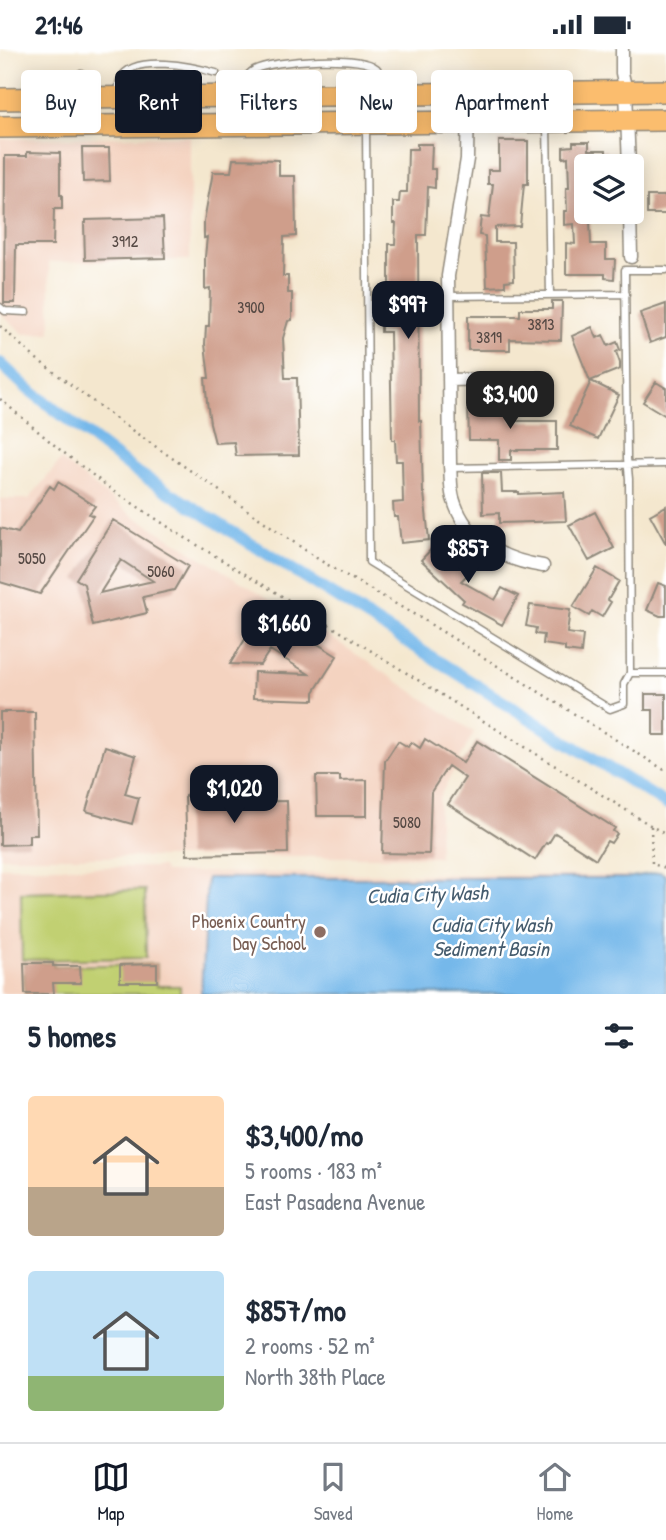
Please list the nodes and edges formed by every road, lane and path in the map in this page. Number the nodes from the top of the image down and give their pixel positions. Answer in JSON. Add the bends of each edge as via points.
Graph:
{"nodes":[{"id":1,"x":621,"y":49,"type":"edge"},
{"id":2,"x":130,"y":70,"type":"edge"},
{"id":3,"x":254,"y":70,"type":"edge"},
{"id":4,"x":378,"y":70,"type":"edge"},
{"id":5,"x":216,"y":73,"type":"dead end"},
{"id":6,"x":626,"y":91,"type":"junction"},
{"id":7,"x":666,"y":91,"type":"edge"},
{"id":8,"x":573,"y":92,"type":"edge"},
{"id":9,"x":202,"y":96,"type":"edge"},
{"id":10,"x":216,"y":96,"type":"joint"},
{"id":11,"x":0,"y":99,"type":"edge"},
{"id":12,"x":21,"y":99,"type":"edge"},
{"id":13,"x":628,"y":120,"type":"junction"},
{"id":14,"x":666,"y":120,"type":"edge"},
{"id":15,"x":573,"y":121,"type":"edge"},
{"id":16,"x":336,"y":123,"type":"edge"},
{"id":17,"x":215,"y":124,"type":"junction"},
{"id":18,"x":0,"y":127,"type":"edge"},
{"id":19,"x":366,"y":133,"type":"edge"},
{"id":20,"x":468,"y":133,"type":"edge"},
{"id":21,"x":547,"y":133,"type":"edge"},
{"id":22,"x":629,"y":154,"type":"edge"},
{"id":23,"x":630,"y":224,"type":"edge"},
{"id":24,"x":631,"y":257,"type":"dead end"},
{"id":25,"x":666,"y":270,"type":"edge"},
{"id":26,"x":625,"y":294,"type":"junction"},
{"id":27,"x":550,"y":295,"type":"junction"},
{"id":28,"x":449,"y":296,"type":"junction"},
{"id":29,"x":0,"y":307,"type":"edge"},
{"id":30,"x":26,"y":312,"type":"dead end"},
{"id":31,"x":0,"y":326,"type":"edge"},
{"id":32,"x":540,"y":378,"type":"dead end"},
{"id":33,"x":449,"y":380,"type":"junction"},
{"id":34,"x":0,"y":399,"type":"edge"},
{"id":35,"x":627,"y":464,"type":"junction"},
{"id":36,"x":666,"y":464,"type":"edge"},
{"id":37,"x":450,"y":468,"type":"junction"},
{"id":38,"x":543,"y":566,"type":"dead end"},
{"id":39,"x":630,"y":673,"type":"junction"},
{"id":40,"x":666,"y":673,"type":"edge"},
{"id":41,"x":666,"y":771,"type":"edge"},
{"id":42,"x":651,"y":826,"type":"junction"},
{"id":43,"x":666,"y":835,"type":"edge"},
{"id":44,"x":666,"y":868,"type":"edge"}],
"edges":[{"from":1,"to":6,"type":"street"},
{"from":2,"to":5,"type":"lane","via":[[166,64]]},
{"from":3,"to":4,"type":"lane","via":[[299,59],[356,61]]},
{"from":6,"to":7,"type":"main road"},
{"from":6,"to":8,"type":"main road"},
{"from":6,"to":13,"type":"street"},
{"from":9,"to":10,"type":"main road"},
{"from":10,"to":17,"type":"main road"},
{"from":11,"to":12,"type":"main road"},
{"from":13,"to":14,"type":"main road"},
{"from":13,"to":15,"type":"main road"},
{"from":13,"to":22,"type":"street"},
{"from":16,"to":17,"type":"main road"},
{"from":17,"to":18,"type":"main road"},
{"from":19,"to":39,"type":"lane","via":[[369,562],[610,709],[624,704],[624,684]]},
{"from":20,"to":28,"type":"street"},
{"from":21,"to":27,"type":"lane"},
{"from":23,"to":24,"type":"street"},
{"from":25,"to":26,"type":"lane","via":[[625,270]]},
{"from":26,"to":27,"type":"lane"},
{"from":26,"to":35,"type":"lane"},
{"from":27,"to":28,"type":"lane"},
{"from":28,"to":33,"type":"street"},
{"from":29,"to":30,"type":"lane"},
{"from":31,"to":41,"type":"path","via":[[123,425],[321,561]]},
{"from":32,"to":33,"type":"street"},
{"from":33,"to":37,"type":"street"},
{"from":34,"to":42,"type":"path","via":[[101,481],[179,534]]},
{"from":35,"to":36,"type":"lane"},
{"from":35,"to":37,"type":"lane"},
{"from":35,"to":39,"type":"lane"},
{"from":37,"to":38,"type":"street","via":[[452,496],[476,537],[513,560]]},
{"from":39,"to":40,"type":"lane"},
{"from":42,"to":43,"type":"path"},
{"from":42,"to":44,"type":"path","via":[[652,863]]}]}
